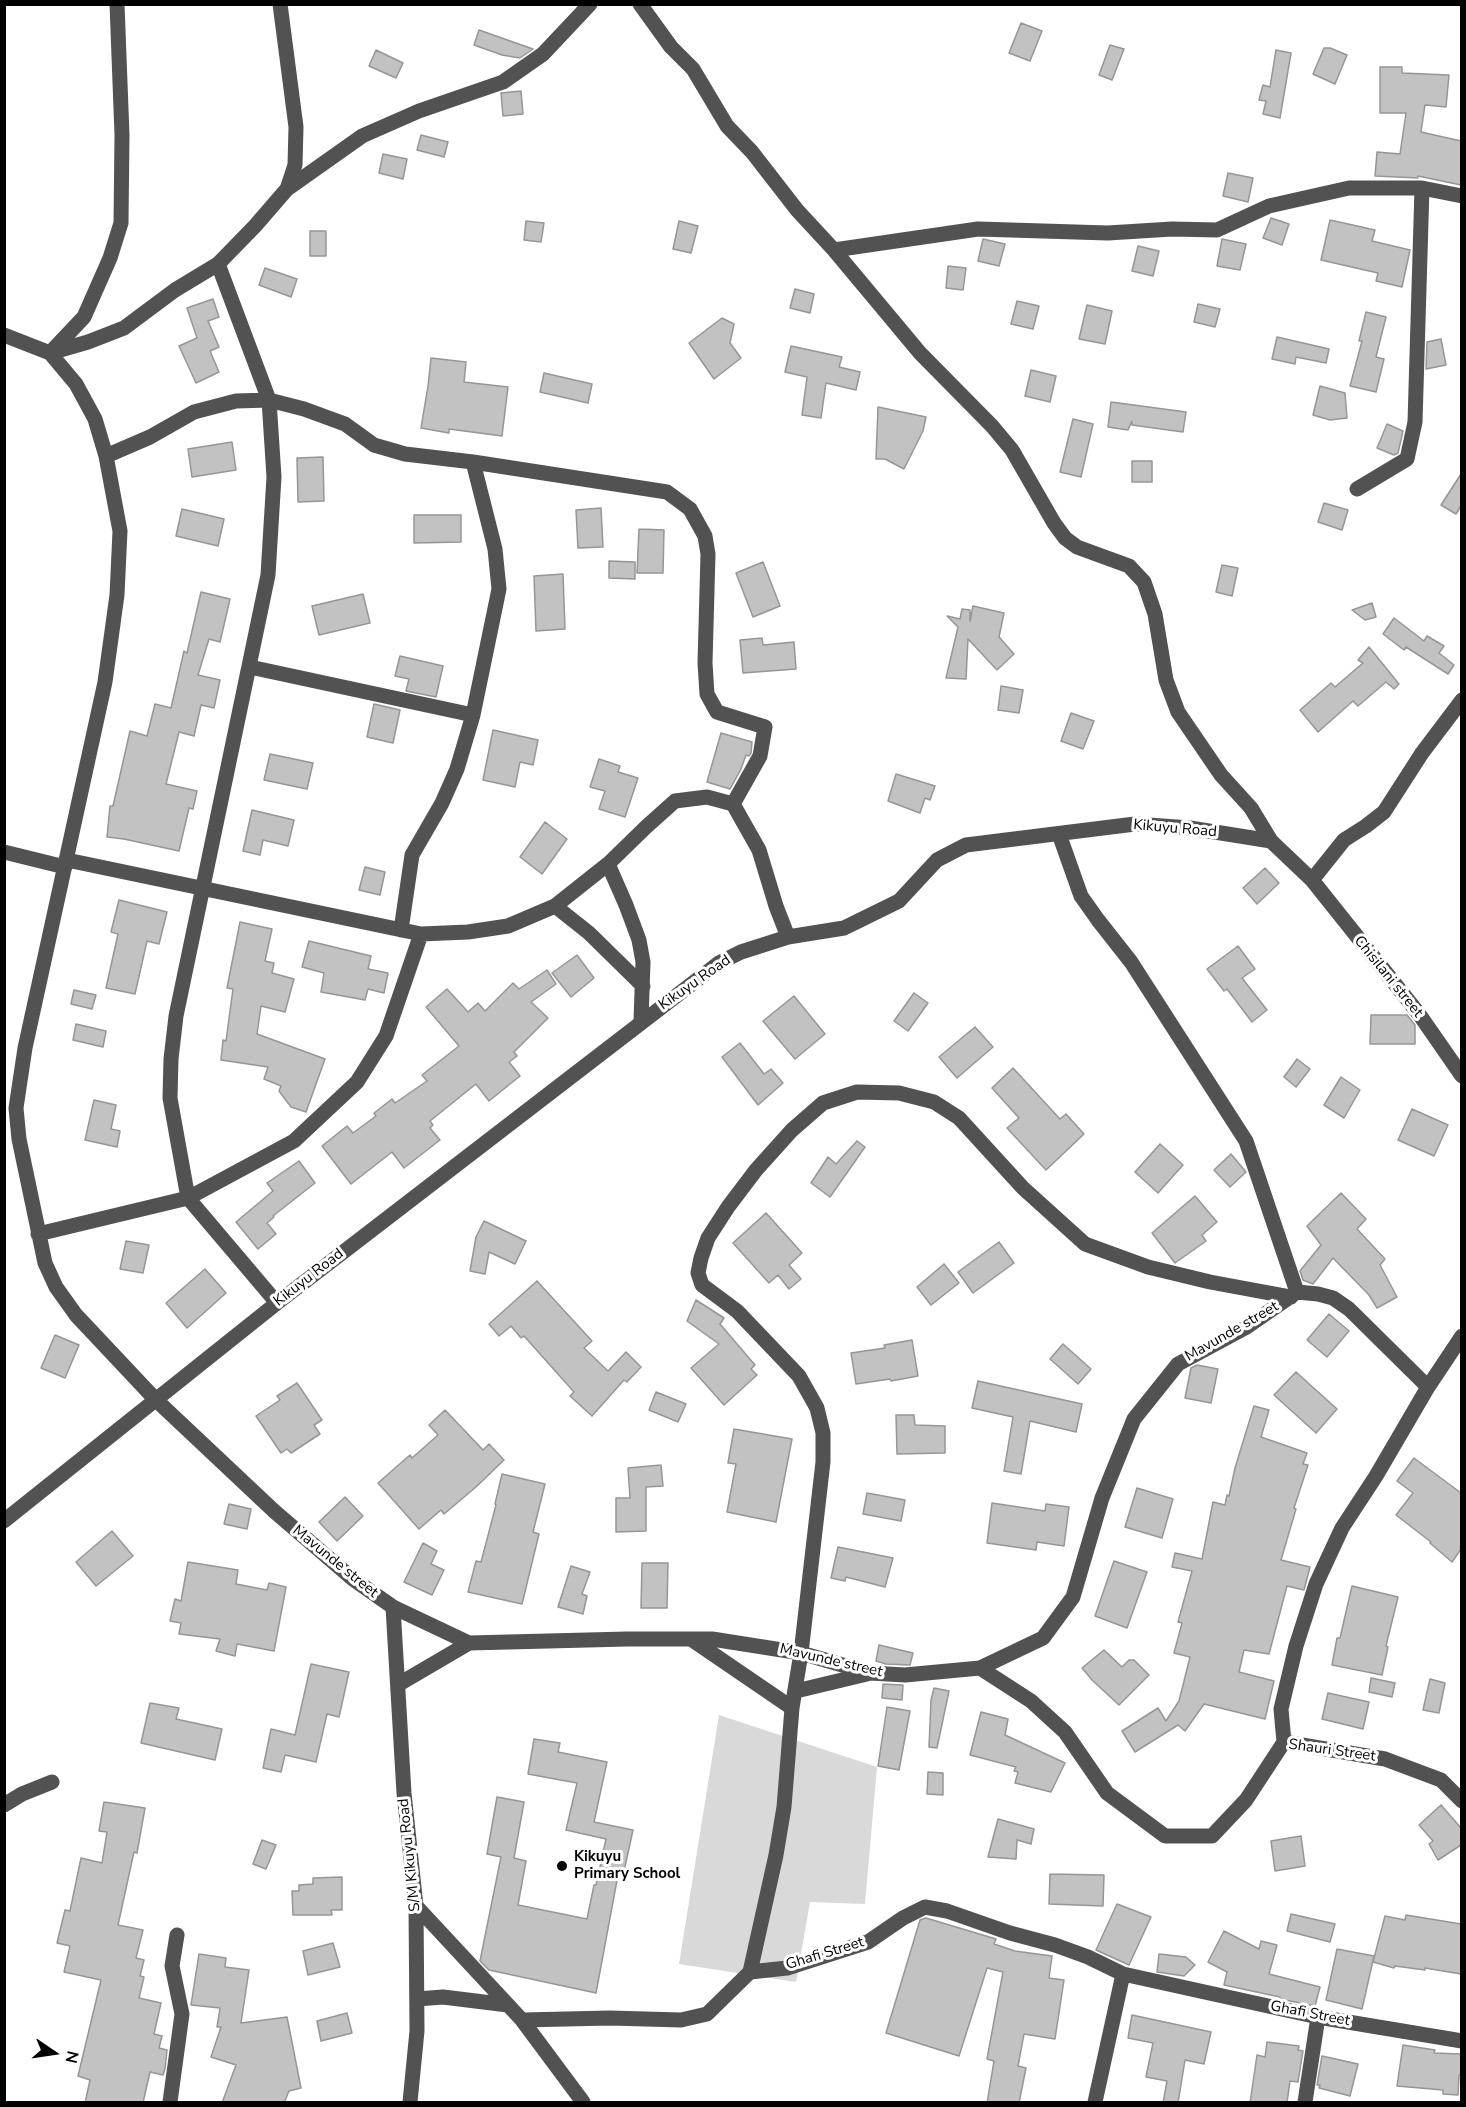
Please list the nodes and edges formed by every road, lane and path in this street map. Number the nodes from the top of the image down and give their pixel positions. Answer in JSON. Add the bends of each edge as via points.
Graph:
{"nodes":[{"id":1,"x":117,"y":4,"type":"edge"},
{"id":2,"x":280,"y":4,"type":"edge"},
{"id":3,"x":590,"y":4,"type":"edge"},
{"id":4,"x":640,"y":4,"type":"edge"},
{"id":5,"x":1422,"y":188,"type":"junction"},
{"id":6,"x":287,"y":189,"type":"junction"},
{"id":7,"x":1461,"y":196,"type":"edge"},
{"id":8,"x":834,"y":250,"type":"junction"},
{"id":9,"x":218,"y":264,"type":"junction"},
{"id":10,"x":4,"y":335,"type":"edge"},
{"id":11,"x":50,"y":353,"type":"junction"},
{"id":12,"x":269,"y":400,"type":"junction"},
{"id":13,"x":106,"y":456,"type":"junction"},
{"id":14,"x":472,"y":462,"type":"junction"},
{"id":15,"x":1357,"y":489,"type":"dead end"},
{"id":16,"x":250,"y":667,"type":"junction"},
{"id":17,"x":1461,"y":700,"type":"edge"},
{"id":18,"x":473,"y":715,"type":"junction"},
{"id":19,"x":733,"y":804,"type":"junction"},
{"id":20,"x":1059,"y":834,"type":"junction"},
{"id":21,"x":1271,"y":841,"type":"junction"},
{"id":22,"x":4,"y":852,"type":"edge"},
{"id":23,"x":66,"y":863,"type":"junction"},
{"id":24,"x":608,"y":864,"type":"junction"},
{"id":25,"x":1312,"y":880,"type":"junction"},
{"id":26,"x":203,"y":888,"type":"junction"},
{"id":27,"x":555,"y":906,"type":"junction"},
{"id":28,"x":401,"y":930,"type":"junction"},
{"id":29,"x":421,"y":934,"type":"junction"},
{"id":30,"x":788,"y":937,"type":"junction"},
{"id":31,"x":643,"y":986,"type":"junction"},
{"id":32,"x":641,"y":1022,"type":"junction"},
{"id":33,"x":1461,"y":1076,"type":"edge"},
{"id":34,"x":10,"y":1107,"type":"edge"},
{"id":35,"x":188,"y":1198,"type":"junction"},
{"id":36,"x":38,"y":1234,"type":"junction"},
{"id":37,"x":1294,"y":1295,"type":"junction"},
{"id":38,"x":277,"y":1303,"type":"junction"},
{"id":39,"x":1461,"y":1336,"type":"edge"},
{"id":40,"x":1428,"y":1387,"type":"junction"},
{"id":41,"x":155,"y":1399,"type":"junction"},
{"id":42,"x":4,"y":1521,"type":"edge"},
{"id":43,"x":393,"y":1607,"type":"junction"},
{"id":44,"x":691,"y":1639,"type":"junction"},
{"id":45,"x":469,"y":1643,"type":"junction"},
{"id":46,"x":801,"y":1653,"type":"junction"},
{"id":47,"x":980,"y":1668,"type":"junction"},
{"id":48,"x":870,"y":1673,"type":"junction"},
{"id":49,"x":399,"y":1684,"type":"junction"},
{"id":50,"x":796,"y":1691,"type":"junction"},
{"id":51,"x":792,"y":1708,"type":"junction"},
{"id":52,"x":1284,"y":1742,"type":"junction"},
{"id":53,"x":52,"y":1782,"type":"dead end"},
{"id":54,"x":1461,"y":1801,"type":"edge"},
{"id":55,"x":4,"y":1805,"type":"edge"},
{"id":56,"x":416,"y":1906,"type":"junction"},
{"id":57,"x":177,"y":1935,"type":"dead end"},
{"id":58,"x":750,"y":1972,"type":"junction"},
{"id":59,"x":1124,"y":1974,"type":"junction"},
{"id":60,"x":417,"y":1999,"type":"junction"},
{"id":61,"x":508,"y":2005,"type":"junction"},
{"id":62,"x":1318,"y":2017,"type":"junction"},
{"id":63,"x":522,"y":2020,"type":"junction"},
{"id":64,"x":1461,"y":2041,"type":"edge"},
{"id":65,"x":170,"y":2103,"type":"edge"},
{"id":66,"x":410,"y":2103,"type":"edge"},
{"id":67,"x":583,"y":2103,"type":"edge"},
{"id":68,"x":1095,"y":2103,"type":"edge"},
{"id":69,"x":1305,"y":2103,"type":"edge"}],
"edges":[{"from":1,"to":11,"type":"street","via":[[121,223],[84,317]]},
{"from":2,"to":6,"type":"street","via":[[297,127],[295,165]]},
{"from":3,"to":6,"type":"street","via":[[543,54],[503,82],[362,136]]},
{"from":4,"to":8,"type":"street","via":[[671,47],[693,69],[727,126]]},
{"from":5,"to":7,"type":"street"},
{"from":5,"to":8,"type":"street","via":[[1349,188],[1269,206],[1217,230],[978,230]]},
{"from":5,"to":15,"type":"street","via":[[1415,422],[1407,459]]},
{"from":6,"to":9,"type":"street"},
{"from":8,"to":21,"type":"street","via":[[920,353],[1012,450],[1065,538],[1077,547],[1129,566],[1144,582],[1155,614],[1166,680],[1178,712],[1221,775],[1251,808]]},
{"from":9,"to":11,"type":"street","via":[[124,328]]},
{"from":9,"to":12,"type":"street"},
{"from":10,"to":11,"type":"street"},
{"from":11,"to":13,"type":"street","name":"Mavunde street","via":[[76,384],[91,410]]},
{"from":12,"to":13,"type":"street","via":[[236,401],[194,412]]},
{"from":12,"to":14,"type":"street","via":[[345,424],[374,445],[405,454]]},
{"from":12,"to":16,"type":"street","via":[[274,477],[268,575]]},
{"from":13,"to":23,"type":"street","name":"Mavunde street","via":[[120,531],[117,595],[105,682]]},
{"from":14,"to":18,"type":"street","via":[[495,549],[499,590]]},
{"from":14,"to":19,"type":"street","via":[[668,492],[690,509],[705,536],[708,554],[707,694],[717,712],[765,727],[760,756]]},
{"from":16,"to":18,"type":"street"},
{"from":16,"to":26,"type":"street"},
{"from":17,"to":25,"type":"street","via":[[1384,812],[1344,840]]},
{"from":18,"to":28,"type":"street","via":[[458,769],[412,855]]},
{"from":19,"to":24,"type":"street","via":[[707,797],[675,801]]},
{"from":19,"to":30,"type":"street","via":[[759,850]]},
{"from":20,"to":21,"type":"street","name":"Kikuyu Road","via":[[1136,824]]},
{"from":20,"to":30,"type":"street","name":"Kikuyu Road","via":[[966,845],[938,860],[899,901],[844,928]]},
{"from":20,"to":37,"type":"street","via":[[1082,896],[1131,962],[1246,1141]]},
{"from":21,"to":25,"type":"street"},
{"from":22,"to":23,"type":"street"},
{"from":23,"to":26,"type":"street"},
{"from":23,"to":34,"type":"street","name":"Mavunde street"},
{"from":24,"to":27,"type":"street"},
{"from":24,"to":31,"type":"street","via":[[639,940]]},
{"from":25,"to":33,"type":"street","name":"Chisilani street","via":[[1419,1014]]},
{"from":26,"to":28,"type":"street"},
{"from":26,"to":35,"type":"street","via":[[171,1059],[170,1098]]},
{"from":27,"to":29,"type":"street","via":[[508,926]]},
{"from":27,"to":31,"type":"street"},
{"from":28,"to":29,"type":"street"},
{"from":29,"to":35,"type":"street","via":[[386,1036],[357,1082],[294,1142]]},
{"from":30,"to":32,"type":"street","name":"Kikuyu Road","via":[[719,963]]},
{"from":31,"to":32,"type":"street"},
{"from":32,"to":38,"type":"street","name":"Kikuyu Road"},
{"from":34,"to":36,"type":"street","name":"Mavunde street"},
{"from":35,"to":36,"type":"street"},
{"from":35,"to":38,"type":"street"},
{"from":36,"to":41,"type":"street","name":"Mavunde street","via":[[56,1287],[76,1315]]},
{"from":37,"to":40,"type":"street","via":[[1333,1298]]},
{"from":37,"to":46,"type":"street","via":[[1210,1282],[1148,1267],[1085,1244],[1023,1188],[959,1118],[934,1102],[899,1093],[857,1092],[823,1103],[785,1138],[728,1207],[708,1238],[698,1273],[702,1285],[737,1311],[799,1376],[817,1408],[823,1434],[823,1462]]},
{"from":37,"to":47,"type":"street","name":"Mavunde street","via":[[1245,1328],[1178,1364],[1162,1382],[1134,1419],[1116,1461],[1073,1597],[1043,1638]]},
{"from":38,"to":41,"type":"street","name":"Kikuyu Road"},
{"from":39,"to":40,"type":"street"},
{"from":40,"to":52,"type":"street","via":[[1342,1528],[1316,1584],[1281,1710]]},
{"from":41,"to":42,"type":"street","name":"Kikuyu Road"},
{"from":41,"to":43,"type":"street","name":"Mavunde street","via":[[274,1511],[353,1579]]},
{"from":43,"to":45,"type":"street","name":"Mavunde street"},
{"from":43,"to":49,"type":"street","name":"S/M Kikuyu Road"},
{"from":44,"to":45,"type":"street","name":"Mavunde street"},
{"from":44,"to":46,"type":"street","name":"Mavunde street"},
{"from":44,"to":51,"type":"street"},
{"from":45,"to":49,"type":"street"},
{"from":46,"to":48,"type":"street","name":"Mavunde street"},
{"from":46,"to":50,"type":"street"},
{"from":47,"to":48,"type":"street","name":"Mavunde street","via":[[904,1676]]},
{"from":47,"to":52,"type":"street","name":"Shauri Street","via":[[1031,1701],[1065,1732],[1107,1793],[1165,1836],[1212,1836],[1246,1800]]},
{"from":48,"to":50,"type":"street"},
{"from":49,"to":56,"type":"street","name":"S/M Kikuyu Road","via":[[404,1793]]},
{"from":50,"to":51,"type":"street"},
{"from":51,"to":58,"type":"street","via":[[784,1807]]},
{"from":52,"to":54,"type":"street","name":"Shauri Street","via":[[1385,1759],[1441,1779]]},
{"from":53,"to":55,"type":"street"},
{"from":56,"to":60,"type":"street","name":"S/M Kikuyu Road"},
{"from":56,"to":61,"type":"street"},
{"from":57,"to":65,"type":"street","via":[[172,1966],[182,2014]]},
{"from":58,"to":59,"type":"street","name":"Ghafi Street","via":[[787,1968],[868,1942],[925,1907],[1088,1957]]},
{"from":58,"to":63,"type":"street","via":[[707,2014],[681,2020]]},
{"from":59,"to":62,"type":"street","name":"Ghafi Street"},
{"from":59,"to":68,"type":"street"},
{"from":60,"to":61,"type":"street","via":[[443,1997]]},
{"from":60,"to":66,"type":"street","name":"S/M Kikuyu Road"},
{"from":61,"to":63,"type":"street"},
{"from":62,"to":64,"type":"street","name":"Ghafi Street"},
{"from":62,"to":69,"type":"street"},
{"from":63,"to":67,"type":"street"}]}
